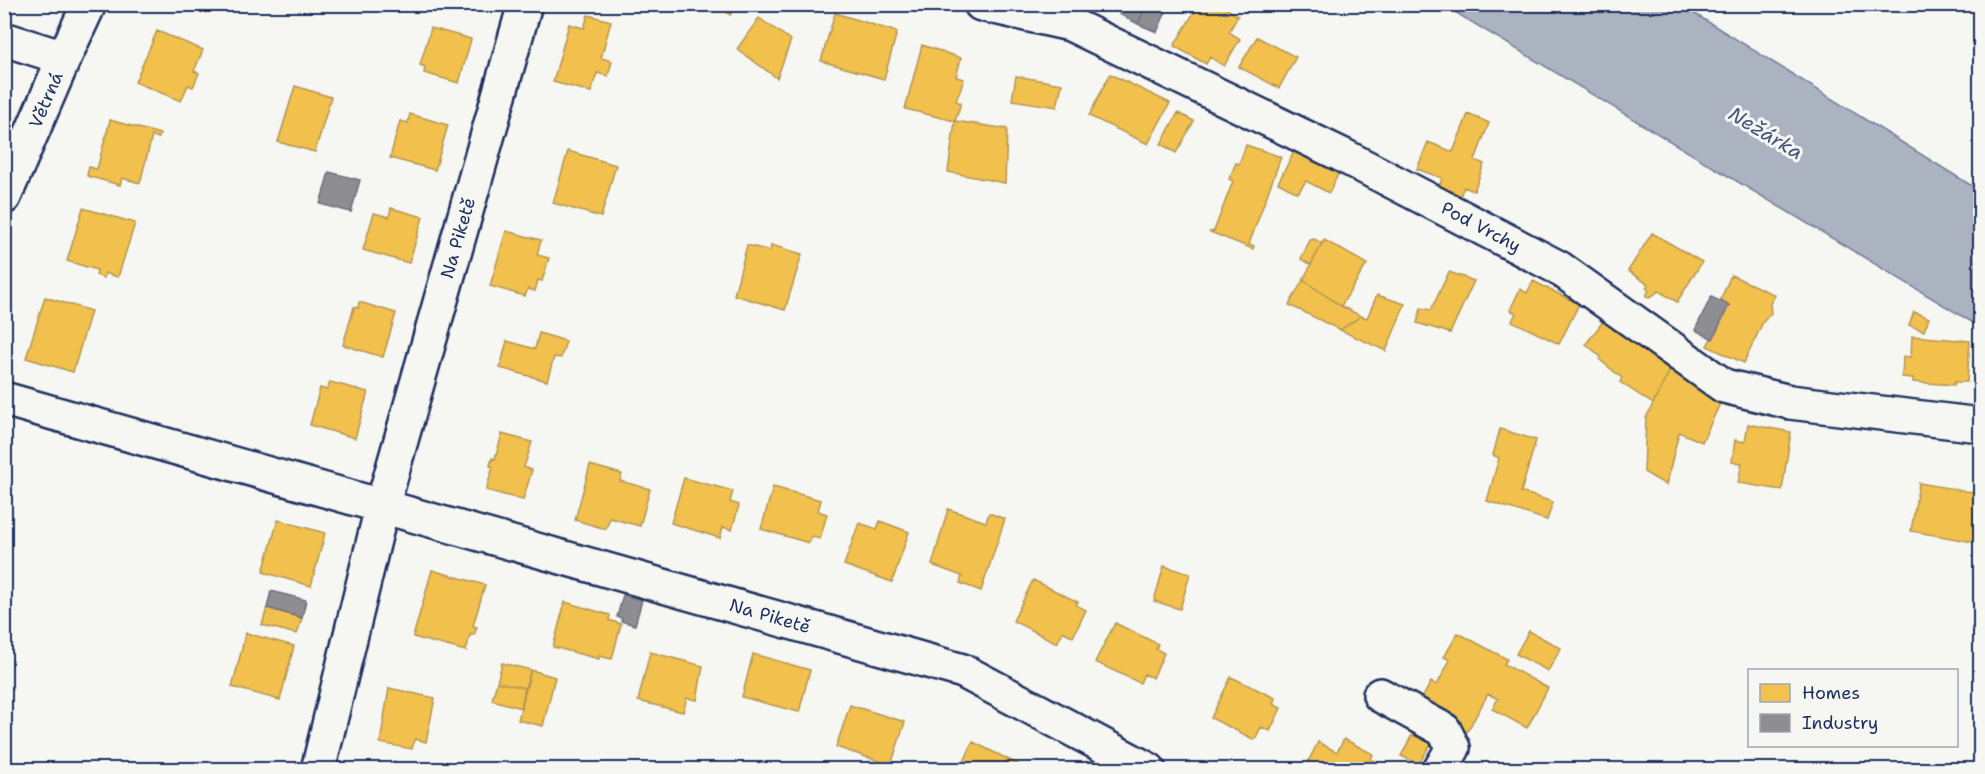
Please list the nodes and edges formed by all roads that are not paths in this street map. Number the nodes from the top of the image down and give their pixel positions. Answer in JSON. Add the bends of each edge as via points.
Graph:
{"nodes":[{"id":1,"x":89,"y":4,"type":"edge"},
{"id":2,"x":525,"y":4,"type":"edge"},
{"id":3,"x":981,"y":4,"type":"edge"},
{"id":4,"x":4,"y":39,"type":"edge"},
{"id":5,"x":63,"y":58,"type":"junction"},
{"id":6,"x":4,"y":197,"type":"edge"},
{"id":7,"x":4,"y":399,"type":"edge"},
{"id":8,"x":1980,"y":425,"type":"edge"},
{"id":9,"x":382,"y":507,"type":"junction"},
{"id":10,"x":1380,"y":695,"type":"dead end"},
{"id":11,"x":1449,"y":766,"type":"edge"},
{"id":12,"x":1143,"y":768,"type":"edge"},
{"id":13,"x":318,"y":770,"type":"edge"}],
"edges":[{"from":1,"to":5,"type":"street","name":"Větrná"},
{"from":2,"to":9,"type":"street","name":"Na Piketě"},
{"from":3,"to":8,"type":"street","name":"Pod Vrchy","via":[[1070,24],[1342,155],[1559,268],[1724,386],[1790,402]]},
{"from":4,"to":5,"type":"street"},
{"from":5,"to":6,"type":"street","name":"Větrná"},
{"from":7,"to":9,"type":"street","name":"Na Piketě"},
{"from":9,"to":12,"type":"street","name":"Na Piketě","via":[[963,670]]},
{"from":9,"to":13,"type":"street","name":"Na Piketě"},
{"from":10,"to":11,"type":"street","via":[[1444,730],[1453,748]]}]}
